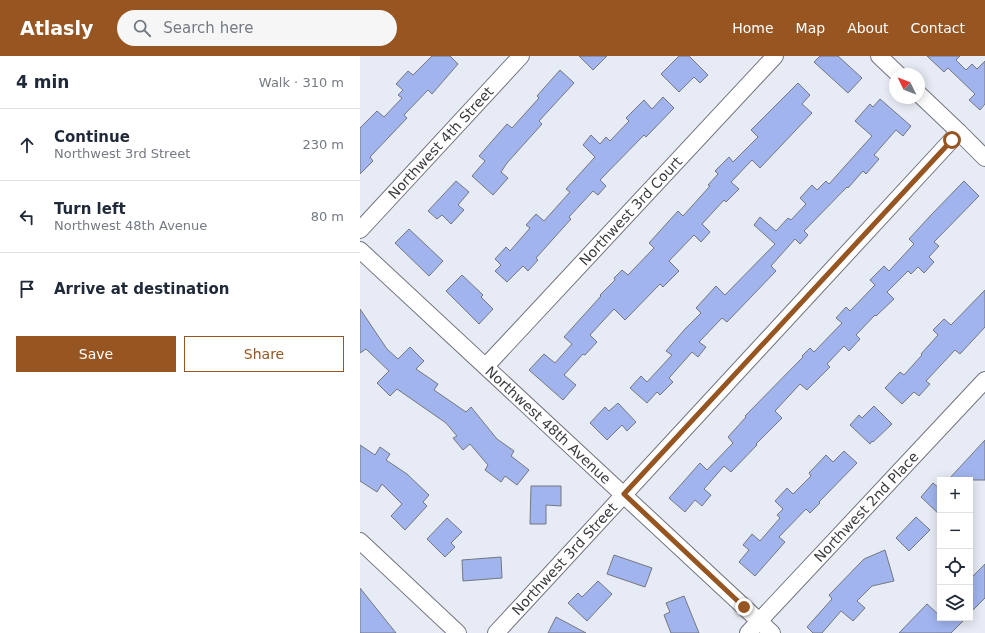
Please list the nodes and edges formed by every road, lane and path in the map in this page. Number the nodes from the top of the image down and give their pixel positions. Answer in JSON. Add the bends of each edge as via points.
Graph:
{"nodes":[{"id":1,"x":521,"y":56,"type":"edge"},
{"id":2,"x":775,"y":56,"type":"edge"},
{"id":3,"x":879,"y":56,"type":"edge"},
{"id":4,"x":892,"y":68,"type":"edge"},
{"id":5,"x":925,"y":100,"type":"edge"},
{"id":6,"x":959,"y":132,"type":"junction"},
{"id":7,"x":985,"y":158,"type":"edge"},
{"id":8,"x":360,"y":230,"type":"edge"},
{"id":9,"x":360,"y":250,"type":"edge"},
{"id":10,"x":486,"y":366,"type":"junction"},
{"id":11,"x":985,"y":380,"type":"edge"},
{"id":12,"x":624,"y":494,"type":"junction"},
{"id":13,"x":360,"y":541,"type":"edge"},
{"id":14,"x":754,"y":627,"type":"edge"},
{"id":15,"x":458,"y":633,"type":"edge"},
{"id":16,"x":496,"y":633,"type":"edge"},
{"id":17,"x":772,"y":633,"type":"edge"}],
"edges":[{"from":1,"to":8,"type":"street","name":"Northwest 4th Street"},
{"from":2,"to":10,"type":"street","name":"Northwest 3rd Court"},
{"from":3,"to":4,"type":"street"},
{"from":5,"to":6,"type":"street"},
{"from":6,"to":7,"type":"street"},
{"from":6,"to":12,"type":"street","name":"Northwest 3rd Street"},
{"from":9,"to":10,"type":"street","name":"Northwest 48th Avenue"},
{"from":10,"to":12,"type":"street","name":"Northwest 48th Avenue"},
{"from":11,"to":14,"type":"street","name":"Northwest 2nd Place"},
{"from":12,"to":14,"type":"street","name":"Northwest 48th Avenue"},
{"from":12,"to":16,"type":"street","name":"Northwest 3rd Street"},
{"from":13,"to":15,"type":"street"},
{"from":14,"to":17,"type":"street","name":"Northwest 48th Avenue"}]}
